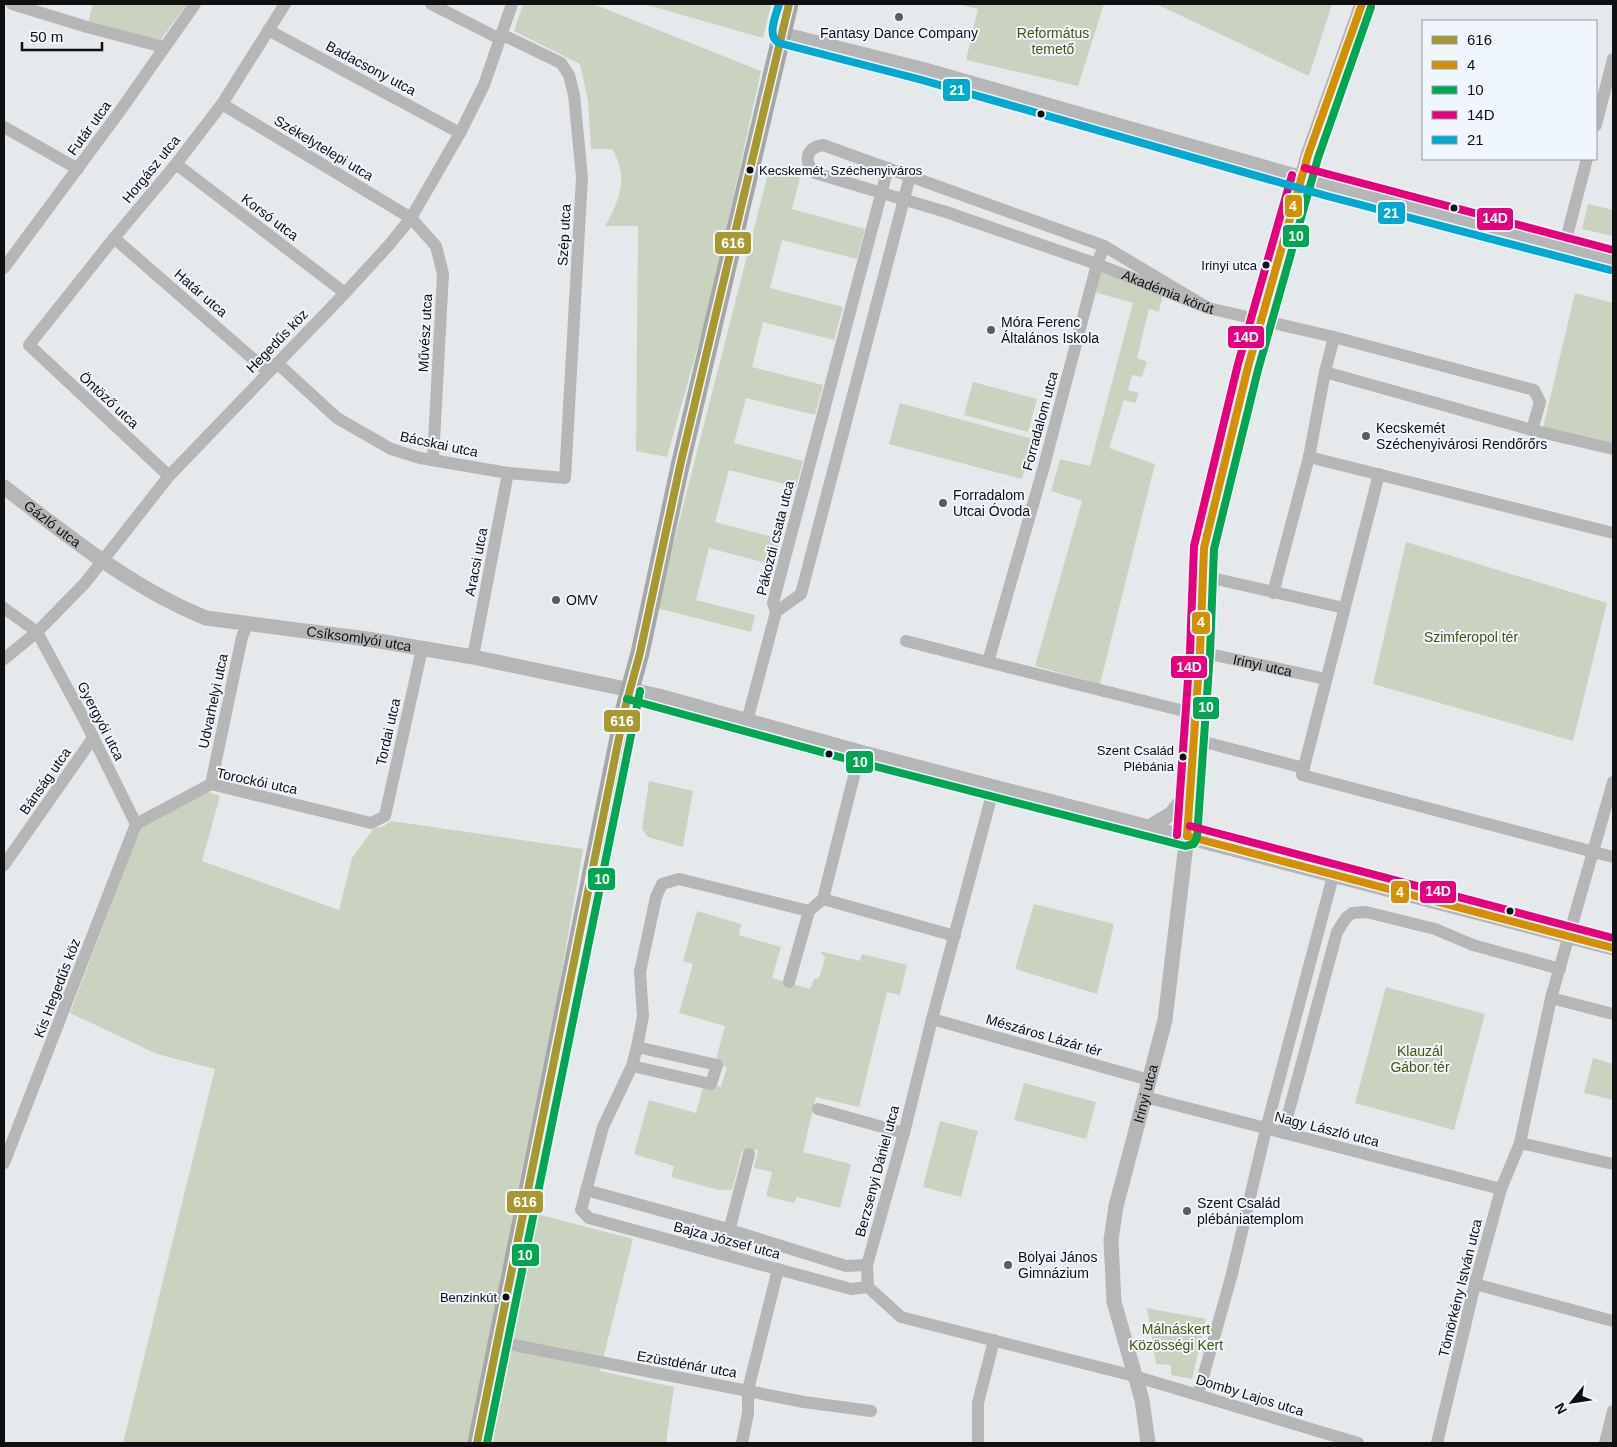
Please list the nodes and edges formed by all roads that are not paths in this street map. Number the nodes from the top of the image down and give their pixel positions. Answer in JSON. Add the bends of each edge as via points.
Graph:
{"nodes":[{"id":1,"x":12,"y":4,"type":"edge"},
{"id":2,"x":195,"y":4,"type":"edge"},
{"id":3,"x":285,"y":4,"type":"edge"},
{"id":4,"x":431,"y":4,"type":"edge"},
{"id":5,"x":512,"y":4,"type":"edge"},
{"id":6,"x":789,"y":4,"type":"edge"},
{"id":7,"x":1362,"y":4,"type":"edge"},
{"id":8,"x":268,"y":30,"type":"junction"},
{"id":9,"x":782,"y":34,"type":"junction"},
{"id":10,"x":501,"y":37,"type":"junction"},
{"id":11,"x":163,"y":47,"type":"junction"},
{"id":12,"x":1613,"y":59,"type":"edge"},
{"id":13,"x":222,"y":104,"type":"junction"},
{"id":14,"x":1597,"y":121,"type":"edge"},
{"id":15,"x":4,"y":127,"type":"edge"},
{"id":16,"x":460,"y":132,"type":"junction"},
{"id":17,"x":1587,"y":160,"type":"edge"},
{"id":18,"x":176,"y":164,"type":"junction"},
{"id":19,"x":78,"y":168,"type":"junction"},
{"id":20,"x":888,"y":168,"type":"junction"},
{"id":21,"x":910,"y":176,"type":"junction"},
{"id":22,"x":1302,"y":178,"type":"junction"},
{"id":23,"x":881,"y":193,"type":"junction"},
{"id":24,"x":904,"y":201,"type":"junction"},
{"id":25,"x":410,"y":218,"type":"junction"},
{"id":26,"x":114,"y":238,"type":"junction"},
{"id":27,"x":1104,"y":246,"type":"junction"},
{"id":28,"x":1564,"y":247,"type":"junction"},
{"id":29,"x":1613,"y":260,"type":"edge"},
{"id":30,"x":1097,"y":264,"type":"junction"},
{"id":31,"x":4,"y":268,"type":"edge"},
{"id":32,"x":346,"y":293,"type":"junction"},
{"id":33,"x":1208,"y":308,"type":"junction"},
{"id":34,"x":1262,"y":320,"type":"junction"},
{"id":35,"x":1334,"y":337,"type":"junction"},
{"id":36,"x":29,"y":345,"type":"joint"},
{"id":37,"x":272,"y":367,"type":"junction"},
{"id":38,"x":1325,"y":372,"type":"junction"},
{"id":39,"x":1532,"y":430,"type":"junction"},
{"id":40,"x":1613,"y":449,"type":"edge"},
{"id":41,"x":1309,"y":457,"type":"junction"},
{"id":42,"x":434,"y":460,"type":"junction"},
{"id":43,"x":508,"y":473,"type":"junction"},
{"id":44,"x":1378,"y":474,"type":"junction"},
{"id":45,"x":169,"y":476,"type":"junction"},
{"id":46,"x":565,"y":478,"type":"joint"},
{"id":47,"x":4,"y":487,"type":"edge"},
{"id":48,"x":1613,"y":533,"type":"edge"},
{"id":49,"x":101,"y":561,"type":"junction"},
{"id":50,"x":1203,"y":576,"type":"junction"},
{"id":51,"x":1273,"y":592,"type":"junction"},
{"id":52,"x":4,"y":608,"type":"edge"},
{"id":53,"x":1344,"y":608,"type":"junction"},
{"id":54,"x":776,"y":612,"type":"junction"},
{"id":55,"x":247,"y":625,"type":"junction"},
{"id":56,"x":37,"y":632,"type":"junction"},
{"id":57,"x":906,"y":641,"type":"dead end"},
{"id":58,"x":422,"y":648,"type":"junction"},
{"id":59,"x":1200,"y":652,"type":"junction"},
{"id":60,"x":473,"y":656,"type":"junction"},
{"id":61,"x":4,"y":659,"type":"edge"},
{"id":62,"x":988,"y":662,"type":"junction"},
{"id":63,"x":1326,"y":679,"type":"junction"},
{"id":64,"x":630,"y":689,"type":"junction"},
{"id":65,"x":1196,"y":714,"type":"junction"},
{"id":66,"x":747,"y":721,"type":"junction"},
{"id":67,"x":93,"y":738,"type":"junction"},
{"id":68,"x":1193,"y":739,"type":"junction"},
{"id":69,"x":860,"y":752,"type":"junction"},
{"id":70,"x":1304,"y":768,"type":"junction"},
{"id":71,"x":1613,"y":782,"type":"edge"},
{"id":72,"x":211,"y":784,"type":"junction"},
{"id":73,"x":994,"y":787,"type":"junction"},
{"id":74,"x":1190,"y":789,"type":"junction"},
{"id":75,"x":379,"y":820,"type":"joint"},
{"id":76,"x":136,"y":824,"type":"junction"},
{"id":77,"x":1151,"y":826,"type":"junction"},
{"id":78,"x":1187,"y":836,"type":"junction"},
{"id":79,"x":1593,"y":851,"type":"junction"},
{"id":80,"x":1613,"y":857,"type":"edge"},
{"id":81,"x":4,"y":865,"type":"edge"},
{"id":82,"x":1333,"y":876,"type":"junction"},
{"id":83,"x":823,"y":899,"type":"junction"},
{"id":84,"x":809,"y":911,"type":"junction"},
{"id":85,"x":1569,"y":935,"type":"junction"},
{"id":86,"x":955,"y":936,"type":"junction"},
{"id":87,"x":1613,"y":948,"type":"edge"},
{"id":88,"x":1560,"y":969,"type":"junction"},
{"id":89,"x":789,"y":982,"type":"dead end"},
{"id":90,"x":1551,"y":998,"type":"junction"},
{"id":91,"x":1613,"y":1014,"type":"edge"},
{"id":92,"x":932,"y":1019,"type":"junction"},
{"id":93,"x":637,"y":1047,"type":"junction"},
{"id":94,"x":632,"y":1066,"type":"junction"},
{"id":95,"x":1149,"y":1080,"type":"junction"},
{"id":96,"x":1145,"y":1097,"type":"junction"},
{"id":97,"x":818,"y":1109,"type":"dead end"},
{"id":98,"x":1266,"y":1129,"type":"junction"},
{"id":99,"x":904,"y":1133,"type":"junction"},
{"id":100,"x":1283,"y":1133,"type":"junction"},
{"id":101,"x":1520,"y":1143,"type":"junction"},
{"id":102,"x":749,"y":1154,"type":"dead end"},
{"id":103,"x":4,"y":1163,"type":"edge"},
{"id":104,"x":1613,"y":1164,"type":"edge"},
{"id":105,"x":1501,"y":1189,"type":"junction"},
{"id":106,"x":586,"y":1190,"type":"junction"},
{"id":107,"x":730,"y":1229,"type":"junction"},
{"id":108,"x":723,"y":1254,"type":"junction"},
{"id":109,"x":867,"y":1265,"type":"junction"},
{"id":110,"x":778,"y":1269,"type":"junction"},
{"id":111,"x":1475,"y":1284,"type":"junction"},
{"id":112,"x":868,"y":1286,"type":"junction"},
{"id":113,"x":1613,"y":1321,"type":"edge"},
{"id":114,"x":994,"y":1340,"type":"junction"},
{"id":115,"x":498,"y":1342,"type":"junction"},
{"id":116,"x":1134,"y":1376,"type":"junction"},
{"id":117,"x":748,"y":1390,"type":"junction"},
{"id":118,"x":1198,"y":1395,"type":"junction"},
{"id":119,"x":1613,"y":1410,"type":"edge"},
{"id":120,"x":871,"y":1411,"type":"dead end"},
{"id":121,"x":478,"y":1443,"type":"edge"},
{"id":122,"x":742,"y":1443,"type":"edge"},
{"id":123,"x":978,"y":1443,"type":"edge"},
{"id":124,"x":1148,"y":1443,"type":"edge"},
{"id":125,"x":1358,"y":1443,"type":"edge"},
{"id":126,"x":1437,"y":1443,"type":"edge"},
{"id":127,"x":1605,"y":1443,"type":"edge"}],
"edges":[{"from":1,"to":11,"type":"street","via":[[87,28]]},
{"from":2,"to":11,"type":"street","name":"Futár utca"},
{"from":3,"to":8,"type":"street","name":"Horgász utca"},
{"from":4,"to":10,"type":"street","name":"Szép utca"},
{"from":5,"to":10,"type":"street","name":"Hegedűs köz"},
{"from":6,"to":9,"type":"main road"},
{"from":7,"to":22,"type":"street","name":"Irinyi utca"},
{"from":8,"to":13,"type":"street","name":"Horgász utca"},
{"from":8,"to":16,"type":"street","name":"Badacsony utca"},
{"from":9,"to":22,"type":"street","via":[[925,70]]},
{"from":9,"to":64,"type":"main road"},
{"from":10,"to":16,"type":"street","name":"Hegedűs köz","via":[[484,85]]},
{"from":10,"to":46,"type":"street","name":"Szép utca","via":[[561,64],[569,75],[574,95],[582,177]]},
{"from":11,"to":19,"type":"street","name":"Futár utca"},
{"from":12,"to":14,"type":"street"},
{"from":13,"to":18,"type":"street","name":"Horgász utca"},
{"from":13,"to":25,"type":"street","name":"Székelytelepi utca"},
{"from":15,"to":19,"type":"street"},
{"from":16,"to":25,"type":"street","name":"Hegedűs köz"},
{"from":17,"to":28,"type":"street"},
{"from":18,"to":26,"type":"street","name":"Horgász utca"},
{"from":18,"to":32,"type":"street","name":"Korsó utca"},
{"from":19,"to":31,"type":"street","name":"Futár utca"},
{"from":20,"to":21,"type":"street","name":"Akadémia körút"},
{"from":20,"to":23,"type":"street","name":"Pákozdi csata utca"},
{"from":20,"to":23,"type":"street","name":"Akadémia körút","via":[[823,145],[811,149],[807,155],[808,163],[816,173]]},
{"from":21,"to":24,"type":"street","name":"Pákozdi csata utca"},
{"from":21,"to":27,"type":"street","name":"Akadémia körút"},
{"from":22,"to":28,"type":"street"},
{"from":22,"to":34,"type":"street","name":"Irinyi utca"},
{"from":23,"to":24,"type":"street","name":"Akadémia körút"},
{"from":23,"to":54,"type":"street","name":"Pákozdi csata utca","via":[[773,603]]},
{"from":24,"to":30,"type":"street","name":"Akadémia körút","via":[[946,212]]},
{"from":24,"to":54,"type":"street","name":"Pákozdi csata utca","via":[[801,594]]},
{"from":25,"to":32,"type":"street","name":"Hegedűs köz"},
{"from":25,"to":42,"type":"street","name":"Művész utca","via":[[436,246],[442,274]]},
{"from":26,"to":36,"type":"street","name":"Horgász utca"},
{"from":26,"to":37,"type":"street","name":"Határ utca"},
{"from":27,"to":30,"type":"street","name":"Forradalom utca"},
{"from":27,"to":33,"type":"street","name":"Akadémia körút"},
{"from":28,"to":29,"type":"street"},
{"from":30,"to":33,"type":"street","name":"Akadémia körút"},
{"from":30,"to":62,"type":"street","name":"Forradalom utca"},
{"from":32,"to":37,"type":"street","name":"Hegedűs köz"},
{"from":33,"to":34,"type":"street"},
{"from":34,"to":35,"type":"street"},
{"from":34,"to":50,"type":"street","name":"Irinyi utca","via":[[1219,479],[1204,548]]},
{"from":35,"to":38,"type":"street"},
{"from":35,"to":39,"type":"street","via":[[1534,390],[1540,402]]},
{"from":36,"to":45,"type":"street","name":"Öntöző utca"},
{"from":37,"to":42,"type":"street","name":"Bácskai utca","via":[[357,432],[391,449]]},
{"from":37,"to":45,"type":"street","name":"Hegedűs köz"},
{"from":38,"to":39,"type":"street"},
{"from":38,"to":41,"type":"street"},
{"from":39,"to":40,"type":"street"},
{"from":41,"to":44,"type":"street"},
{"from":41,"to":51,"type":"street"},
{"from":42,"to":43,"type":"street","name":"Bácskai utca"},
{"from":43,"to":46,"type":"street","name":"Bácskai utca"},
{"from":43,"to":60,"type":"street","name":"Aracsi utca"},
{"from":44,"to":48,"type":"street"},
{"from":44,"to":53,"type":"street"},
{"from":45,"to":49,"type":"street","name":"Hegedűs köz"},
{"from":47,"to":49,"type":"street","name":"Gázló utca"},
{"from":49,"to":55,"type":"street","name":"Csíksomlyói utca","via":[[187,610],[206,618]]},
{"from":49,"to":56,"type":"street","name":"Hegedűs köz","via":[[85,583]]},
{"from":50,"to":51,"type":"street"},
{"from":50,"to":59,"type":"street","name":"Irinyi utca"},
{"from":51,"to":53,"type":"street"},
{"from":52,"to":56,"type":"street"},
{"from":53,"to":63,"type":"street"},
{"from":54,"to":66,"type":"street"},
{"from":55,"to":58,"type":"street","name":"Csíksomlyói utca"},
{"from":55,"to":72,"type":"street","name":"Udvarhelyi utca"},
{"from":56,"to":61,"type":"street","name":"Hegedűs köz"},
{"from":56,"to":67,"type":"street","name":"Gyergyói utca"},
{"from":57,"to":62,"type":"street"},
{"from":58,"to":60,"type":"street","name":"Csíksomlyói utca"},
{"from":58,"to":75,"type":"street","name":"Tordai utca","via":[[384,816]]},
{"from":59,"to":63,"type":"street","name":"Irinyi utca"},
{"from":59,"to":65,"type":"street","name":"Irinyi utca"},
{"from":60,"to":64,"type":"street","name":"Csíksomlyói utca"},
{"from":62,"to":65,"type":"street"},
{"from":63,"to":70,"type":"street"},
{"from":64,"to":66,"type":"street","name":"Csíksomlyói utca"},
{"from":64,"to":115,"type":"main road"},
{"from":65,"to":68,"type":"street","name":"Irinyi utca"},
{"from":66,"to":69,"type":"street","name":"Csíksomlyói utca"},
{"from":67,"to":76,"type":"street","name":"Gyergyói utca"},
{"from":67,"to":81,"type":"street","name":"Bánság utca"},
{"from":68,"to":70,"type":"street"},
{"from":68,"to":74,"type":"street","name":"Irinyi utca"},
{"from":69,"to":73,"type":"street","name":"Csíksomlyói utca"},
{"from":69,"to":83,"type":"street"},
{"from":70,"to":79,"type":"street","via":[[1302,775]]},
{"from":71,"to":79,"type":"street"},
{"from":72,"to":75,"type":"street","name":"Torockói utca","via":[[371,823]]},
{"from":72,"to":76,"type":"street","name":"Torockói utca"},
{"from":73,"to":77,"type":"street","name":"Csíksomlyói utca"},
{"from":73,"to":86,"type":"street","name":"Berzsenyi Dániel utca"},
{"from":74,"to":77,"type":"street","via":[[1171,814]]},
{"from":74,"to":78,"type":"street","name":"Irinyi utca"},
{"from":76,"to":103,"type":"street","name":"Kis Hegedűs köz"},
{"from":77,"to":78,"type":"street","name":"Csíksomlyói utca"},
{"from":78,"to":82,"type":"street","name":"Csíksomlyói utca"},
{"from":78,"to":95,"type":"street","name":"Irinyi utca","via":[[1165,1020]]},
{"from":79,"to":80,"type":"street"},
{"from":79,"to":85,"type":"street","name":"Tömörkény István utca"},
{"from":82,"to":85,"type":"street","name":"Csíksomlyói utca"},
{"from":82,"to":98,"type":"street"},
{"from":83,"to":84,"type":"street"},
{"from":83,"to":86,"type":"street"},
{"from":84,"to":89,"type":"street"},
{"from":84,"to":93,"type":"street","via":[[679,879],[662,884],[656,897],[640,972],[642,1016]]},
{"from":85,"to":87,"type":"street","name":"Csíksomlyói utca"},
{"from":85,"to":88,"type":"street","name":"Tömörkény István utca"},
{"from":86,"to":92,"type":"street","name":"Berzsenyi Dániel utca"},
{"from":88,"to":90,"type":"street","name":"Tömörkény István utca"},
{"from":88,"to":100,"type":"street","via":[[1473,945],[1435,929],[1366,912],[1352,913],[1337,932]]},
{"from":90,"to":91,"type":"street"},
{"from":90,"to":101,"type":"street","name":"Tömörkény István utca"},
{"from":92,"to":95,"type":"street","name":"Mészáros Lázár tér"},
{"from":92,"to":99,"type":"street","name":"Berzsenyi Dániel utca"},
{"from":93,"to":94,"type":"street"},
{"from":93,"to":94,"type":"street","via":[[717,1065],[711,1084]]},
{"from":94,"to":106,"type":"street","via":[[603,1127]]},
{"from":95,"to":96,"type":"street","name":"Irinyi utca"},
{"from":96,"to":98,"type":"street","name":"Nagy László utca"},
{"from":96,"to":116,"type":"street","name":"Irinyi utca","via":[[1116,1206],[1111,1240],[1114,1302]]},
{"from":97,"to":99,"type":"street"},
{"from":98,"to":100,"type":"street","name":"Nagy László utca"},
{"from":98,"to":118,"type":"street","via":[[1232,1274]]},
{"from":99,"to":109,"type":"street","name":"Berzsenyi Dániel utca"},
{"from":100,"to":105,"type":"street","name":"Nagy László utca"},
{"from":101,"to":104,"type":"street"},
{"from":101,"to":105,"type":"street","name":"Tömörkény István utca"},
{"from":102,"to":107,"type":"street"},
{"from":105,"to":111,"type":"street","name":"Tömörkény István utca"},
{"from":106,"to":107,"type":"street","name":"Bajza József utca"},
{"from":106,"to":108,"type":"street","name":"Bajza József utca","via":[[580,1210],[589,1218]]},
{"from":107,"to":108,"type":"street"},
{"from":107,"to":109,"type":"street","name":"Bajza József utca","via":[[846,1266]]},
{"from":108,"to":110,"type":"street","name":"Bajza József utca"},
{"from":109,"to":112,"type":"street","name":"Berzsenyi Dániel utca"},
{"from":110,"to":112,"type":"street","name":"Bajza József utca","via":[[851,1289]]},
{"from":110,"to":117,"type":"street"},
{"from":111,"to":113,"type":"street"},
{"from":111,"to":126,"type":"street","name":"Tömörkény István utca"},
{"from":112,"to":114,"type":"street","via":[[901,1317]]},
{"from":114,"to":116,"type":"street"},
{"from":114,"to":123,"type":"street","via":[[978,1403]]},
{"from":115,"to":117,"type":"street","name":"Ezüstdénár utca"},
{"from":115,"to":121,"type":"main road"},
{"from":116,"to":118,"type":"street","name":"Domby Lajos utca"},
{"from":116,"to":124,"type":"street","name":"Irinyi utca","via":[[1142,1400]]},
{"from":117,"to":120,"type":"street","name":"Ezüstdénár utca"},
{"from":117,"to":122,"type":"street","via":[[748,1413]]},
{"from":118,"to":125,"type":"street","name":"Domby Lajos utca"},
{"from":119,"to":127,"type":"street"}]}
